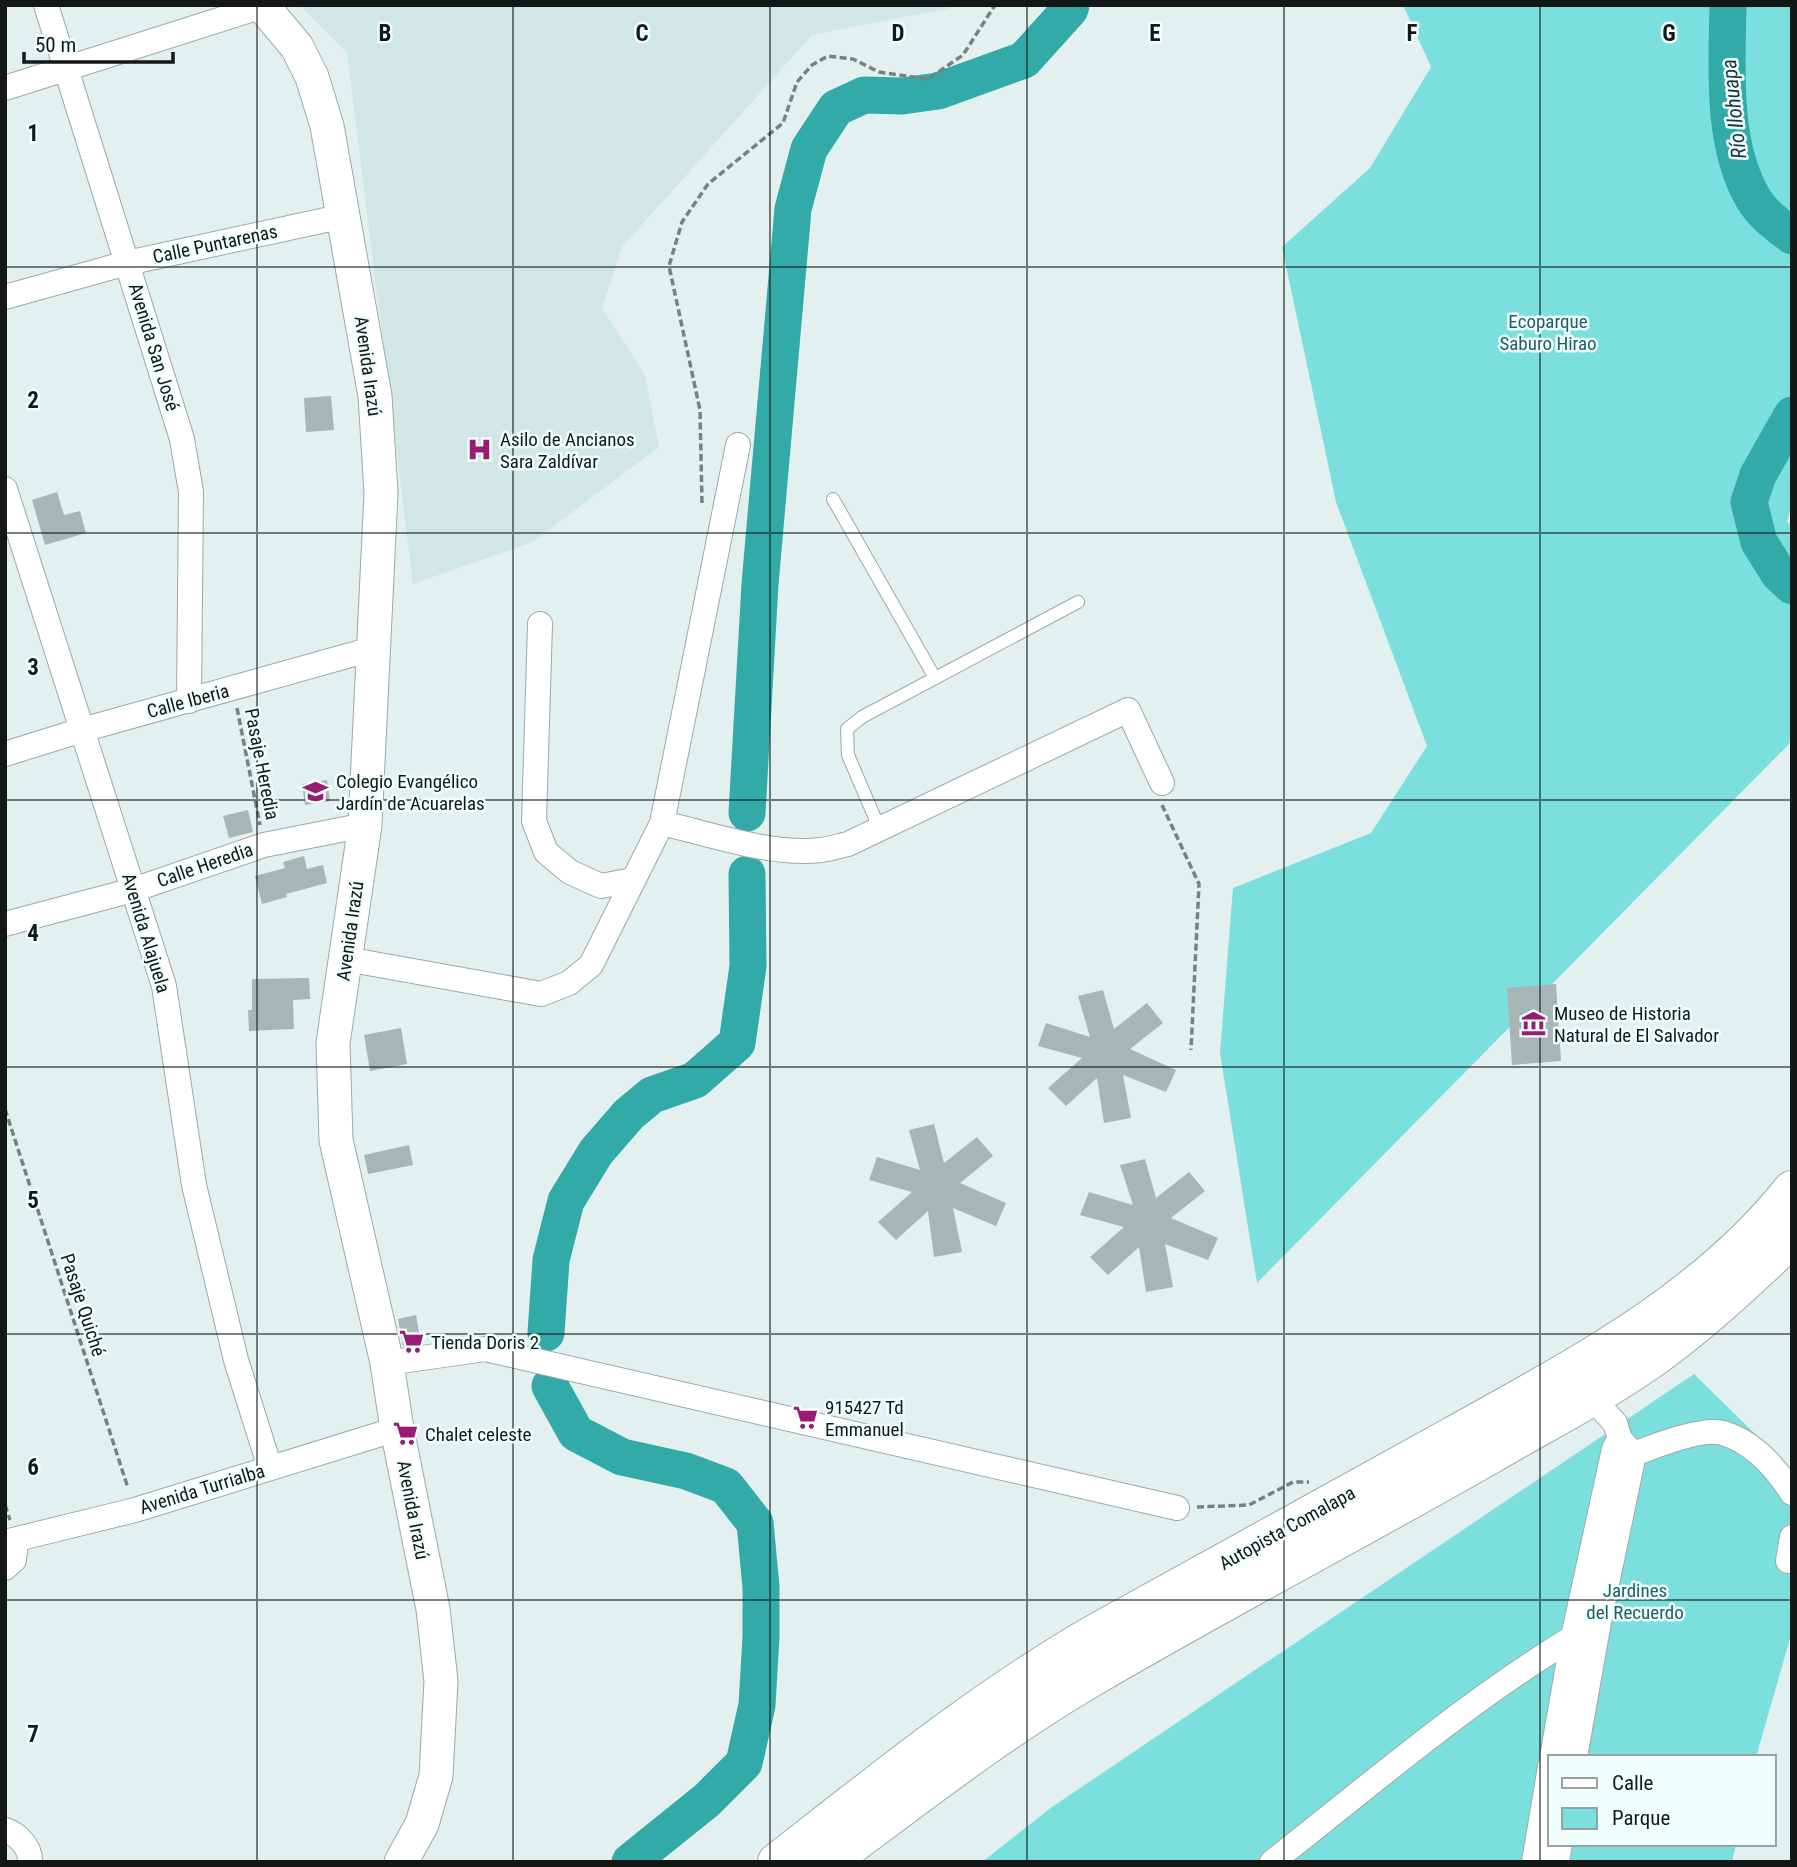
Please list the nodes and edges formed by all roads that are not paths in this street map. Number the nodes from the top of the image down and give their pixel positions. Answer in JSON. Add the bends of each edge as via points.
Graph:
{"nodes":[{"id":1,"x":46,"y":5,"type":"edge"},
{"id":2,"x":263,"y":6,"type":"edge"},
{"id":3,"x":66,"y":70,"type":"junction"},
{"id":4,"x":5,"y":88,"type":"edge"},
{"id":5,"x":344,"y":216,"type":"junction"},
{"id":6,"x":127,"y":263,"type":"junction"},
{"id":7,"x":5,"y":297,"type":"edge"},
{"id":8,"x":738,"y":444,"type":"dead end"},
{"id":9,"x":5,"y":489,"type":"edge"},
{"id":10,"x":833,"y":499,"type":"dead end"},
{"id":11,"x":1078,"y":602,"type":"dead end"},
{"id":12,"x":540,"y":624,"type":"dead end"},
{"id":13,"x":372,"y":649,"type":"junction"},
{"id":14,"x":936,"y":678,"type":"junction"},
{"id":15,"x":189,"y":701,"type":"junction"},
{"id":16,"x":82,"y":730,"type":"junction"},
{"id":17,"x":5,"y":754,"type":"edge"},
{"id":18,"x":1162,"y":783,"type":"road end"},
{"id":19,"x":662,"y":823,"type":"junction"},
{"id":20,"x":365,"y":825,"type":"junction"},
{"id":21,"x":880,"y":830,"type":"junction"},
{"id":22,"x":633,"y":880,"type":"junction"},
{"id":23,"x":133,"y":890,"type":"junction"},
{"id":24,"x":5,"y":923,"type":"edge"},
{"id":25,"x":346,"y":959,"type":"junction"},
{"id":26,"x":1792,"y":1190,"type":"edge"},
{"id":27,"x":1792,"y":1238,"type":"edge"},
{"id":28,"x":387,"y":1363,"type":"junction"},
{"id":29,"x":1591,"y":1396,"type":"junction"},
{"id":30,"x":397,"y":1429,"type":"junction"},
{"id":31,"x":1627,"y":1447,"type":"junction"},
{"id":32,"x":270,"y":1468,"type":"junction"},
{"id":33,"x":1792,"y":1493,"type":"edge"},
{"id":34,"x":1177,"y":1508,"type":"road end"},
{"id":35,"x":1792,"y":1536,"type":"edge"},
{"id":36,"x":11,"y":1542,"type":"edge"},
{"id":37,"x":1788,"y":1562,"type":"dead end"},
{"id":38,"x":5,"y":1569,"type":"edge"},
{"id":39,"x":1599,"y":1622,"type":"junction"},
{"id":40,"x":1573,"y":1637,"type":"junction"},
{"id":41,"x":1552,"y":1755,"type":"edge"},
{"id":42,"x":1575,"y":1755,"type":"edge"},
{"id":43,"x":1548,"y":1779,"type":"edge"},
{"id":44,"x":5,"y":1830,"type":"edge"},
{"id":45,"x":30,"y":1862,"type":"edge"},
{"id":46,"x":401,"y":1862,"type":"edge"},
{"id":47,"x":776,"y":1862,"type":"edge"},
{"id":48,"x":828,"y":1862,"type":"edge"},
{"id":49,"x":1272,"y":1862,"type":"edge"},
{"id":50,"x":1534,"y":1862,"type":"edge"}],
"edges":[{"from":1,"to":3,"type":"street","name":"Avenida San José"},
{"from":2,"to":3,"type":"street"},
{"from":2,"to":5,"type":"street","name":"Avenida Irazú","via":[[297,47],[312,77],[327,125]]},
{"from":3,"to":4,"type":"street"},
{"from":3,"to":6,"type":"street","name":"Avenida San José"},
{"from":5,"to":6,"type":"street","name":"Calle Puntarenas"},
{"from":5,"to":13,"type":"street","name":"Avenida Irazú","via":[[374,396],[381,494]]},
{"from":6,"to":7,"type":"street","name":"Calle Puntarenas"},
{"from":6,"to":15,"type":"street","name":"Avenida San José","via":[[182,439],[191,492]]},
{"from":8,"to":19,"type":"street"},
{"from":9,"to":16,"type":"street","name":"Avenida Alajuela"},
{"from":10,"to":14,"type":"lane"},
{"from":11,"to":14,"type":"lane"},
{"from":12,"to":22,"type":"street","via":[[534,821],[546,852],[570,872],[601,886]]},
{"from":13,"to":15,"type":"street","name":"Calle Iberia"},
{"from":13,"to":20,"type":"street","name":"Avenida Irazú"},
{"from":14,"to":21,"type":"lane","via":[[847,729],[848,755]]},
{"from":15,"to":16,"type":"street","name":"Calle Iberia"},
{"from":16,"to":17,"type":"street","name":"Calle Iberia"},
{"from":16,"to":23,"type":"street","name":"Avenida Alajuela"},
{"from":18,"to":21,"type":"street","via":[[1128,710]]},
{"from":19,"to":21,"type":"street","via":[[786,850],[820,850]]},
{"from":19,"to":22,"type":"street"},
{"from":20,"to":23,"type":"street","name":"Calle Heredia","via":[[264,845]]},
{"from":20,"to":25,"type":"street","name":"Avenida Irazú"},
{"from":22,"to":25,"type":"street","via":[[591,965],[569,983],[541,993]]},
{"from":23,"to":24,"type":"street","name":"Calle Heredia"},
{"from":23,"to":32,"type":"street","name":"Avenida Alajuela","via":[[164,986],[194,1185],[236,1360]]},
{"from":25,"to":28,"type":"street","name":"Avenida Irazú","via":[[332,1042],[336,1140]]},
{"from":26,"to":47,"type":"highway","name":"Autopista Comalapa","via":[[1730,1257],[1629,1335],[1091,1636],[967,1718]]},
{"from":27,"to":29,"type":"highway","name":"Autopista Comalapa","via":[[1721,1305],[1655,1356]]},
{"from":28,"to":30,"type":"street","name":"Avenida Irazú"},
{"from":28,"to":34,"type":"street","via":[[485,1349]]},
{"from":29,"to":31,"type":"street","via":[[1615,1423]]},
{"from":29,"to":48,"type":"highway","name":"Autopista Comalapa","via":[[1079,1685]]},
{"from":30,"to":32,"type":"street","name":"Avenida Turrialba"},
{"from":30,"to":46,"type":"street","name":"Avenida Irazú","via":[[433,1609],[441,1681],[436,1776],[422,1824]]},
{"from":31,"to":33,"type":"street","via":[[1721,1433],[1748,1446],[1777,1469]]},
{"from":31,"to":39,"type":"street"},
{"from":31,"to":40,"type":"street","via":[[1614,1449]]},
{"from":32,"to":36,"type":"street","name":"Avenida Turrialba"},
{"from":35,"to":37,"type":"street"},
{"from":36,"to":38,"type":"street","via":[[14,1560]]},
{"from":39,"to":40,"type":"street"},
{"from":39,"to":42,"type":"street"},
{"from":40,"to":41,"type":"street"},
{"from":40,"to":49,"type":"street","via":[[1475,1703]]},
{"from":43,"to":50,"type":"street"},
{"from":44,"to":45,"type":"street","via":[[14,1832],[23,1843]]}]}
